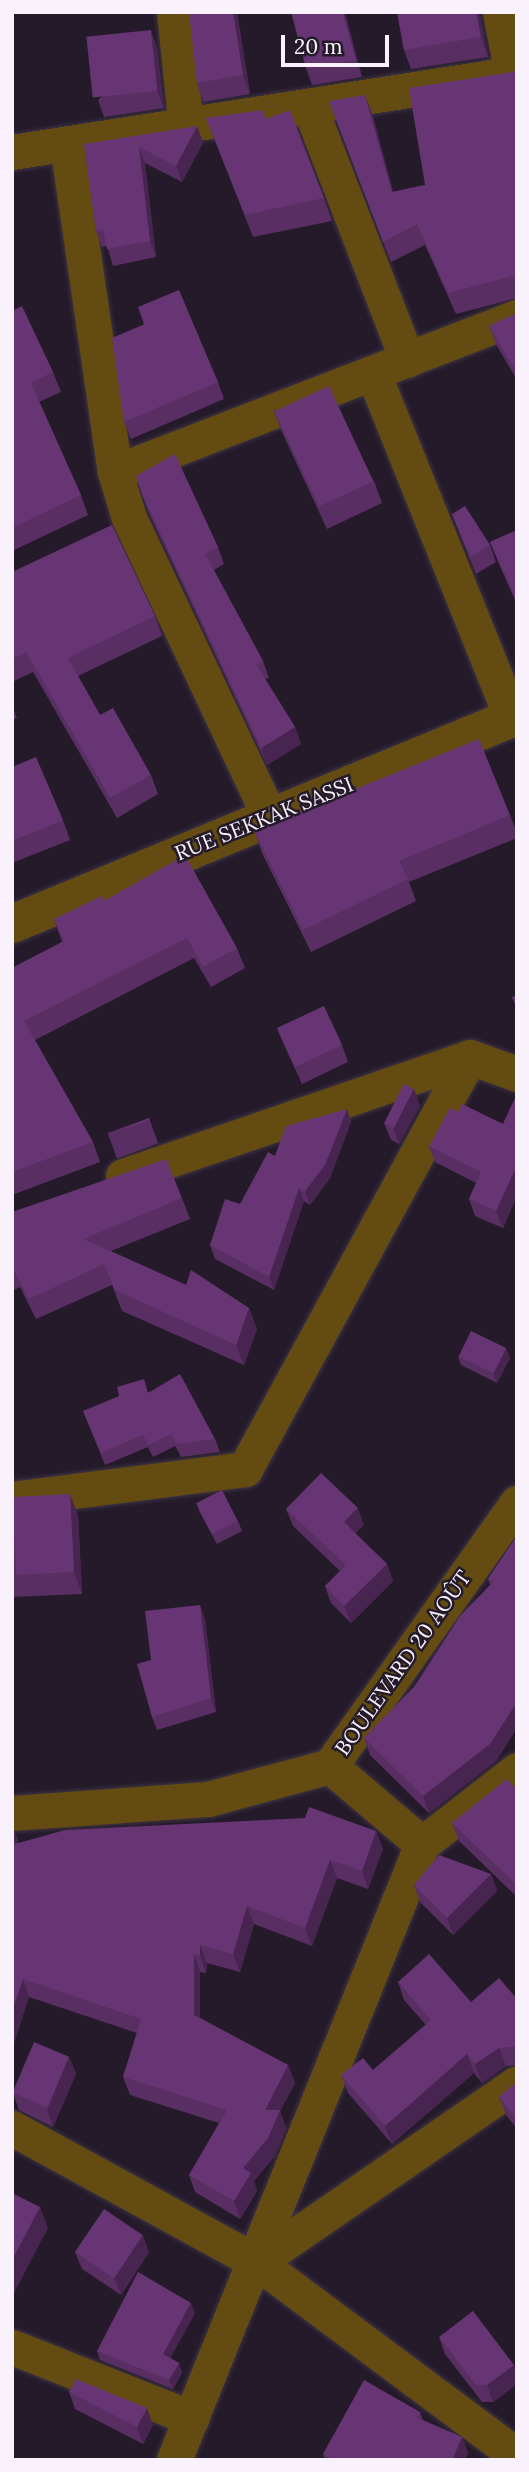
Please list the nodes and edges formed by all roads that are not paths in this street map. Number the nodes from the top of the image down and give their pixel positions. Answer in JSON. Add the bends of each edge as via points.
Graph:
{"nodes":[{"id":1,"x":174,"y":12,"type":"edge"},
{"id":2,"x":500,"y":12,"type":"edge"},
{"id":3,"x":514,"y":73,"type":"edge"},
{"id":4,"x":310,"y":108,"type":"junction"},
{"id":5,"x":186,"y":129,"type":"junction"},
{"id":6,"x":67,"y":144,"type":"junction"},
{"id":7,"x":12,"y":152,"type":"edge"},
{"id":8,"x":517,"y":317,"type":"edge"},
{"id":9,"x":407,"y":360,"type":"junction"},
{"id":10,"x":373,"y":373,"type":"junction"},
{"id":11,"x":115,"y":472,"type":"junction"},
{"id":12,"x":129,"y":518,"type":"junction"},
{"id":13,"x":94,"y":534,"type":"edge"},
{"id":14,"x":514,"y":717,"type":"edge"},
{"id":15,"x":269,"y":816,"type":"junction"},
{"id":16,"x":12,"y":923,"type":"edge"},
{"id":17,"x":470,"y":1057,"type":"junction"},
{"id":18,"x":517,"y":1074,"type":"edge"},
{"id":19,"x":91,"y":1187,"type":"edge"},
{"id":20,"x":12,"y":1499,"type":"edge"},
{"id":21,"x":517,"y":1503,"type":"edge"},
{"id":22,"x":330,"y":1766,"type":"junction"},
{"id":23,"x":517,"y":1770,"type":"edge"},
{"id":24,"x":12,"y":1813,"type":"edge"},
{"id":25,"x":422,"y":1844,"type":"junction"},
{"id":26,"x":517,"y":2083,"type":"edge"},
{"id":27,"x":12,"y":2128,"type":"edge"},
{"id":28,"x":257,"y":2262,"type":"junction"},
{"id":29,"x":12,"y":2347,"type":"edge"},
{"id":30,"x":191,"y":2418,"type":"junction"},
{"id":31,"x":509,"y":2437,"type":"edge"},
{"id":32,"x":174,"y":2460,"type":"edge"}],
"edges":[{"from":1,"to":5,"type":"street"},
{"from":2,"to":3,"type":"street"},
{"from":3,"to":4,"type":"street"},
{"from":4,"to":5,"type":"street"},
{"from":4,"to":9,"type":"street"},
{"from":5,"to":6,"type":"street"},
{"from":6,"to":7,"type":"street"},
{"from":6,"to":11,"type":"street"},
{"from":8,"to":9,"type":"street"},
{"from":9,"to":10,"type":"street"},
{"from":10,"to":11,"type":"street"},
{"from":10,"to":14,"type":"street"},
{"from":11,"to":12,"type":"street"},
{"from":12,"to":13,"type":"street"},
{"from":12,"to":15,"type":"street"},
{"from":14,"to":15,"type":"street","name":"RUE SEKKAK SASSI"},
{"from":15,"to":16,"type":"street","name":"RUE SEKKAK SASSI"},
{"from":17,"to":18,"type":"street"},
{"from":17,"to":19,"type":"street"},
{"from":17,"to":20,"type":"street","via":[[245,1469]]},
{"from":21,"to":22,"type":"street","name":"BOULEVARD 20 AOÛT"},
{"from":22,"to":24,"type":"street","name":"BOULEVARD 20 AOÛT","via":[[208,1799]]},
{"from":22,"to":25,"type":"street"},
{"from":23,"to":25,"type":"street"},
{"from":25,"to":28,"type":"street"},
{"from":26,"to":28,"type":"street"},
{"from":27,"to":28,"type":"street"},
{"from":28,"to":30,"type":"street"},
{"from":28,"to":31,"type":"street"},
{"from":29,"to":30,"type":"street"},
{"from":30,"to":32,"type":"street"}]}
